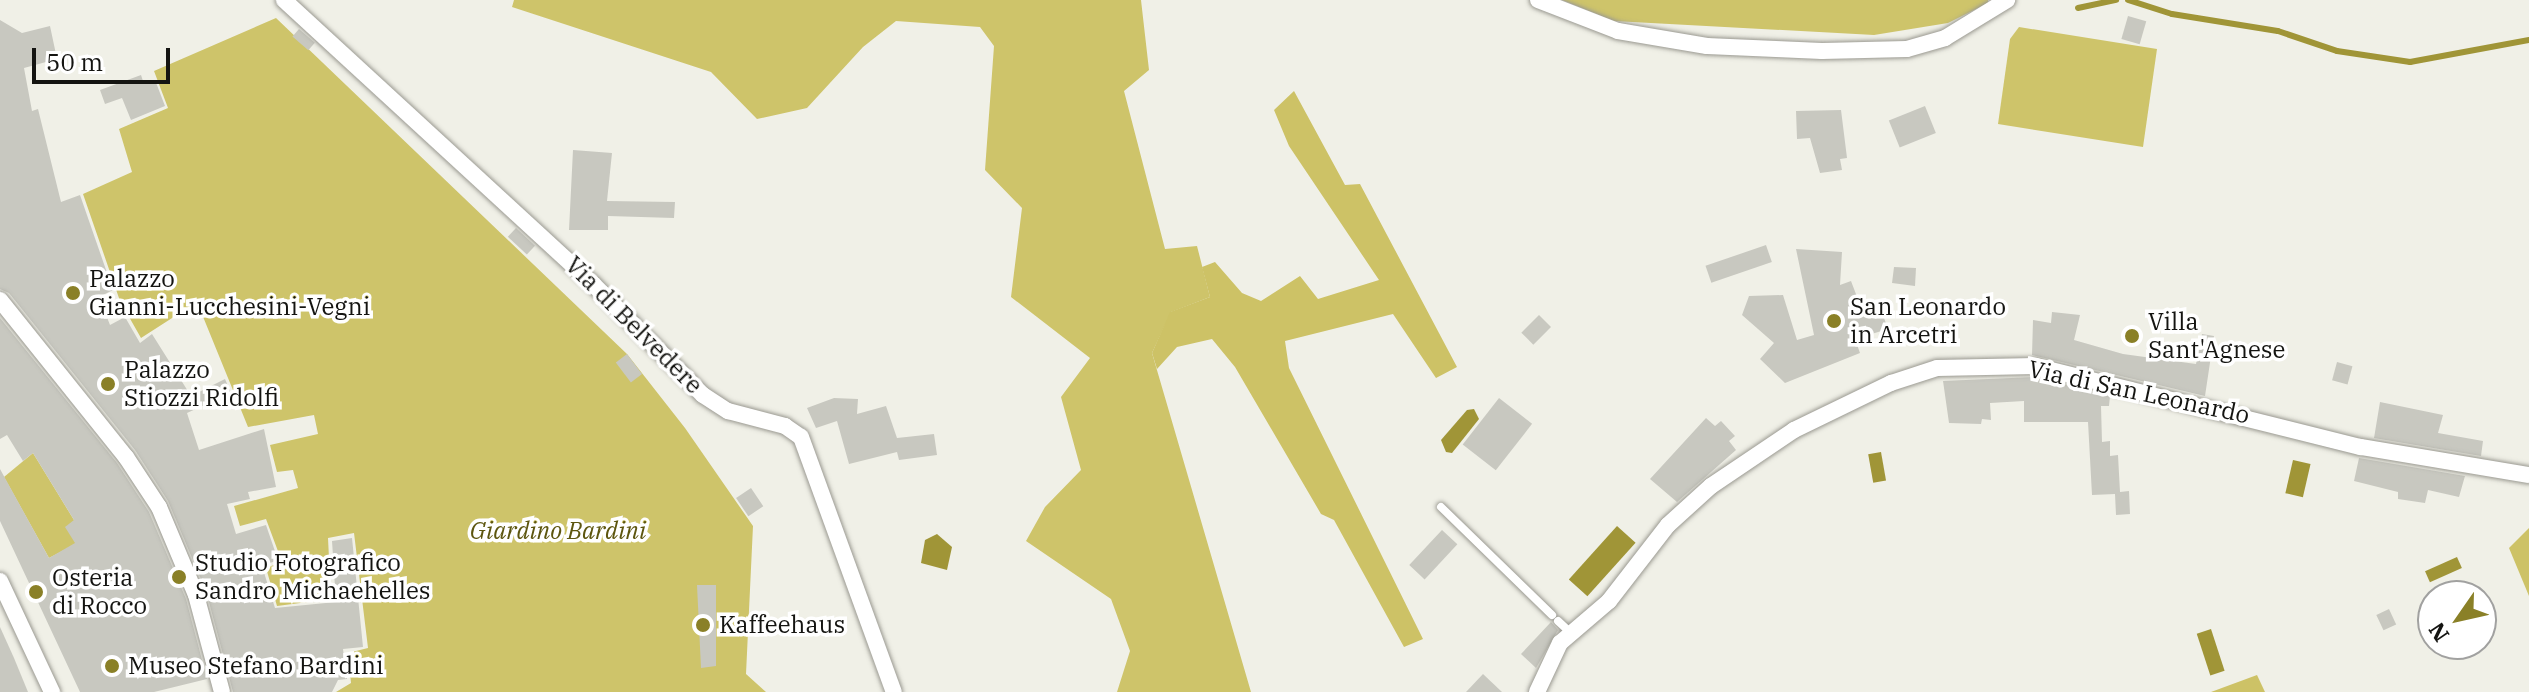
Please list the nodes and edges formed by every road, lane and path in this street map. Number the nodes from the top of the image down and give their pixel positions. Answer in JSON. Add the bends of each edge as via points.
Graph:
{"nodes":[{"id":1,"x":284,"y":0,"type":"edge"},
{"id":2,"x":1538,"y":0,"type":"edge"},
{"id":3,"x":2007,"y":0,"type":"edge"},
{"id":4,"x":0,"y":300,"type":"edge"},
{"id":5,"x":2529,"y":475,"type":"edge"},
{"id":6,"x":1441,"y":507,"type":"dead end"},
{"id":7,"x":0,"y":581,"type":"edge"},
{"id":8,"x":1560,"y":623,"type":"junction"},
{"id":9,"x":52,"y":692,"type":"edge"},
{"id":10,"x":222,"y":692,"type":"edge"},
{"id":11,"x":894,"y":692,"type":"edge"},
{"id":12,"x":1537,"y":692,"type":"edge"}],
"edges":[{"from":1,"to":11,"type":"street","name":"Via di Belvedere","via":[[582,273],[703,395],[728,411],[785,426],[801,437]]},
{"from":2,"to":3,"type":"street","via":[[1618,31],[1707,46],[1822,51],[1907,49],[1945,38]]},
{"from":4,"to":10,"type":"street","via":[[126,457],[159,507],[196,595]]},
{"from":5,"to":8,"type":"street","name":"Via di San Leonardo","via":[[2361,447],[2035,366],[1937,368],[1891,383],[1808,423],[1726,475],[1668,525],[1609,601]]},
{"from":6,"to":8,"type":"lane"},
{"from":7,"to":9,"type":"street"},
{"from":8,"to":12,"type":"street","name":"Via di San Leonardo"}]}
